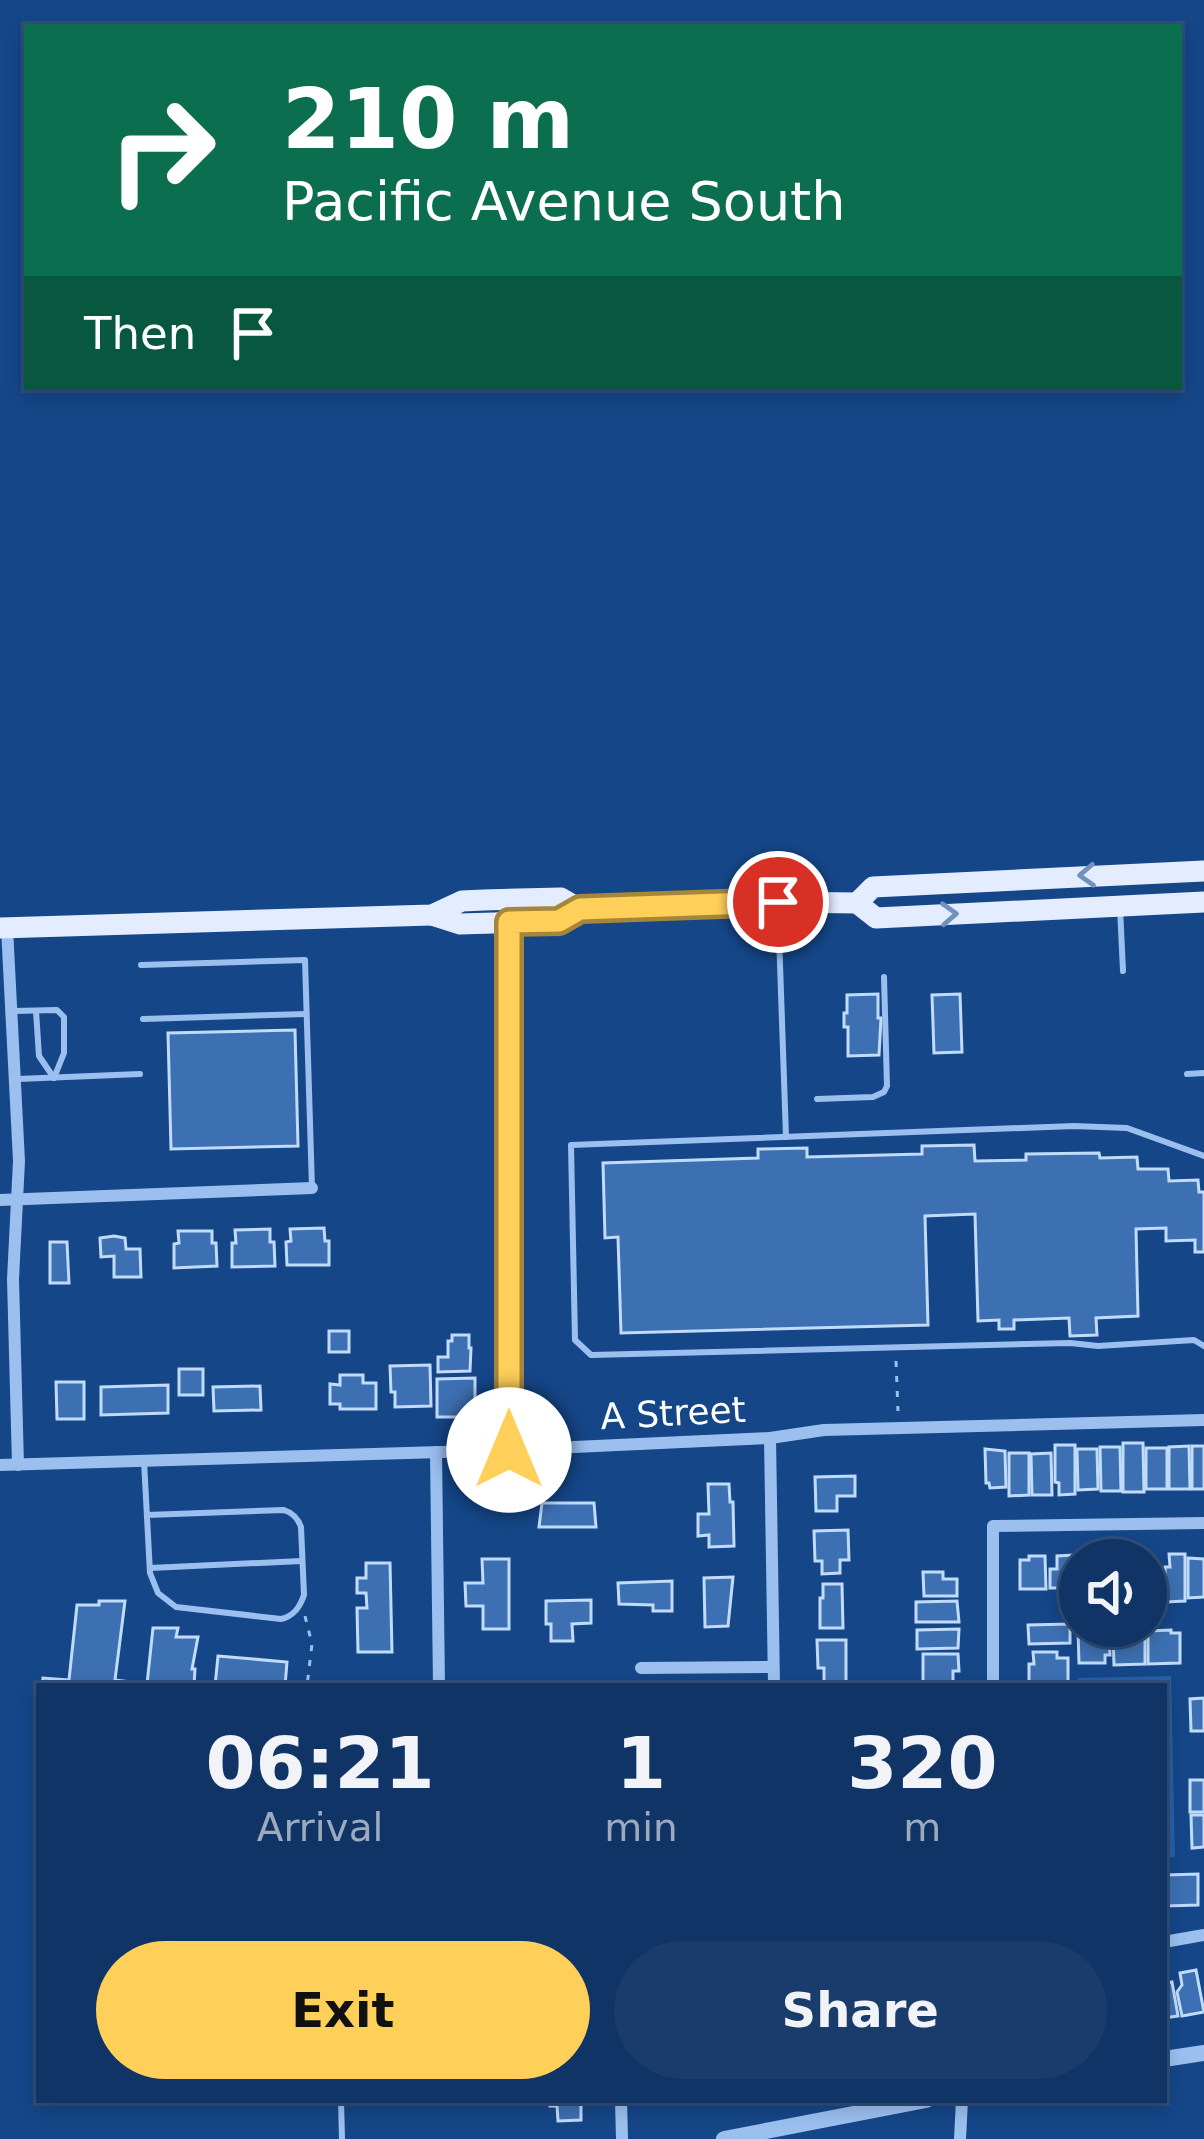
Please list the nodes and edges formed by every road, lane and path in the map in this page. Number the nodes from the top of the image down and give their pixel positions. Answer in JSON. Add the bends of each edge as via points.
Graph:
{"nodes":[{"id":1,"x":1204,"y":872,"type":"edge"},
{"id":2,"x":778,"y":902,"type":"junction"},
{"id":3,"x":1204,"y":902,"type":"edge"},
{"id":4,"x":857,"y":903,"type":"junction"},
{"id":5,"x":1120,"y":905,"type":"junction"},
{"id":6,"x":580,"y":909,"type":"junction"},
{"id":7,"x":432,"y":915,"type":"junction"},
{"id":8,"x":509,"y":922,"type":"junction"},
{"id":9,"x":3,"y":928,"type":"edge"},
{"id":10,"x":141,"y":965,"type":"dead end"},
{"id":11,"x":1123,"y":971,"type":"dead end"},
{"id":12,"x":884,"y":977,"type":"dead end"},
{"id":13,"x":10,"y":1011,"type":"junction"},
{"id":14,"x":36,"y":1011,"type":"junction"},
{"id":15,"x":306,"y":1015,"type":"junction"},
{"id":16,"x":143,"y":1019,"type":"dead end"},
{"id":17,"x":1187,"y":1073,"type":"dead end"},
{"id":18,"x":1204,"y":1073,"type":"edge"},
{"id":19,"x":140,"y":1074,"type":"dead end"},
{"id":20,"x":54,"y":1078,"type":"junction"},
{"id":21,"x":14,"y":1080,"type":"junction"},
{"id":22,"x":818,"y":1099,"type":"dead end"},
{"id":23,"x":787,"y":1137,"type":"junction"},
{"id":24,"x":1204,"y":1156,"type":"edge"},
{"id":25,"x":312,"y":1188,"type":"joint"},
{"id":26,"x":17,"y":1200,"type":"junction"},
{"id":27,"x":0,"y":1201,"type":"edge"},
{"id":28,"x":1204,"y":1346,"type":"edge"},
{"id":29,"x":896,"y":1347,"type":"junction"},
{"id":30,"x":1204,"y":1420,"type":"edge"},
{"id":31,"x":898,"y":1428,"type":"junction"},
{"id":32,"x":770,"y":1438,"type":"junction"},
{"id":33,"x":509,"y":1450,"type":"junction"},
{"id":34,"x":436,"y":1452,"type":"junction"},
{"id":35,"x":144,"y":1461,"type":"junction"},
{"id":36,"x":0,"y":1465,"type":"edge"},
{"id":37,"x":17,"y":1465,"type":"junction"},
{"id":38,"x":147,"y":1515,"type":"junction"},
{"id":39,"x":1204,"y":1523,"type":"edge"},
{"id":40,"x":302,"y":1561,"type":"junction"},
{"id":41,"x":150,"y":1568,"type":"junction"},
{"id":42,"x":302,"y":1603,"type":"junction"},
{"id":43,"x":773,"y":1666,"type":"junction"},
{"id":44,"x":641,"y":1668,"type":"dead end"},
{"id":45,"x":307,"y":1683,"type":"edge"},
{"id":46,"x":439,"y":1683,"type":"edge"},
{"id":47,"x":774,"y":1683,"type":"edge"},
{"id":48,"x":993,"y":1683,"type":"edge"},
{"id":49,"x":1204,"y":1935,"type":"edge"},
{"id":50,"x":1167,"y":1941,"type":"edge"},
{"id":51,"x":1204,"y":2053,"type":"edge"},
{"id":52,"x":1167,"y":2059,"type":"edge"},
{"id":53,"x":340,"y":2103,"type":"edge"},
{"id":54,"x":621,"y":2103,"type":"edge"},
{"id":55,"x":912,"y":2103,"type":"edge"},
{"id":56,"x":962,"y":2103,"type":"edge"},
{"id":57,"x":762,"y":2136,"type":"edge"},
{"id":58,"x":342,"y":2139,"type":"edge"},
{"id":59,"x":622,"y":2139,"type":"edge"},
{"id":60,"x":724,"y":2139,"type":"edge"},
{"id":61,"x":960,"y":2139,"type":"edge"}],
"edges":[{"from":1,"to":4,"type":"main road","one_way":true,"via":[[873,887]]},
{"from":2,"to":4,"type":"main road"},
{"from":2,"to":6,"type":"main road"},
{"from":2,"to":23,"type":"lane"},
{"from":3,"to":5,"type":"main road"},
{"from":4,"to":5,"type":"main road","one_way":true,"via":[[876,918]]},
{"from":5,"to":11,"type":"lane"},
{"from":6,"to":7,"type":"main road","via":[[561,898],[484,900]]},
{"from":6,"to":8,"type":"main road","via":[[559,921]]},
{"from":7,"to":8,"type":"main road","via":[[460,924]]},
{"from":7,"to":9,"type":"main road"},
{"from":8,"to":33,"type":"street"},
{"from":9,"to":13,"type":"street"},
{"from":10,"to":15,"type":"lane","via":[[305,960]]},
{"from":12,"to":22,"type":"lane","via":[[884,1093]]},
{"from":13,"to":14,"type":"lane"},
{"from":13,"to":21,"type":"street"},
{"from":14,"to":20,"type":"lane","via":[[39,1056]]},
{"from":14,"to":20,"type":"lane","via":[[64,1017]]},
{"from":15,"to":16,"type":"lane"},
{"from":15,"to":25,"type":"lane"},
{"from":17,"to":18,"type":"lane"},
{"from":19,"to":20,"type":"lane"},
{"from":20,"to":21,"type":"lane"},
{"from":21,"to":26,"type":"street"},
{"from":23,"to":24,"type":"lane","via":[[1127,1128]]},
{"from":23,"to":29,"type":"lane","via":[[572,1145],[575,1340],[591,1354]]},
{"from":25,"to":26,"type":"street"},
{"from":26,"to":27,"type":"street"},
{"from":26,"to":37,"type":"street"},
{"from":28,"to":29,"type":"lane","via":[[1194,1340]]},
{"from":29,"to":31,"type":"path"},
{"from":30,"to":31,"type":"street","name":"A Street"},
{"from":31,"to":32,"type":"street","name":"A Street"},
{"from":32,"to":33,"type":"street","name":"A Street"},
{"from":32,"to":43,"type":"street"},
{"from":33,"to":34,"type":"street","name":"A Street"},
{"from":34,"to":35,"type":"street","name":"A Street"},
{"from":34,"to":46,"type":"street"},
{"from":35,"to":37,"type":"street","name":"A Street"},
{"from":35,"to":38,"type":"lane"},
{"from":36,"to":37,"type":"street","name":"A Street"},
{"from":38,"to":40,"type":"lane","via":[[284,1510],[301,1527]]},
{"from":38,"to":41,"type":"lane"},
{"from":39,"to":48,"type":"street","via":[[993,1526]]},
{"from":40,"to":41,"type":"lane"},
{"from":40,"to":42,"type":"lane"},
{"from":41,"to":42,"type":"lane","via":[[152,1585],[176,1607],[281,1619]]},
{"from":42,"to":45,"type":"path","via":[[312,1643]]},
{"from":43,"to":44,"type":"street"},
{"from":43,"to":47,"type":"street"},
{"from":49,"to":50,"type":"street"},
{"from":51,"to":52,"type":"street"},
{"from":53,"to":58,"type":"lane"},
{"from":54,"to":59,"type":"street"},
{"from":55,"to":57,"type":"street"},
{"from":56,"to":61,"type":"street"},
{"from":57,"to":60,"type":"street"}]}
